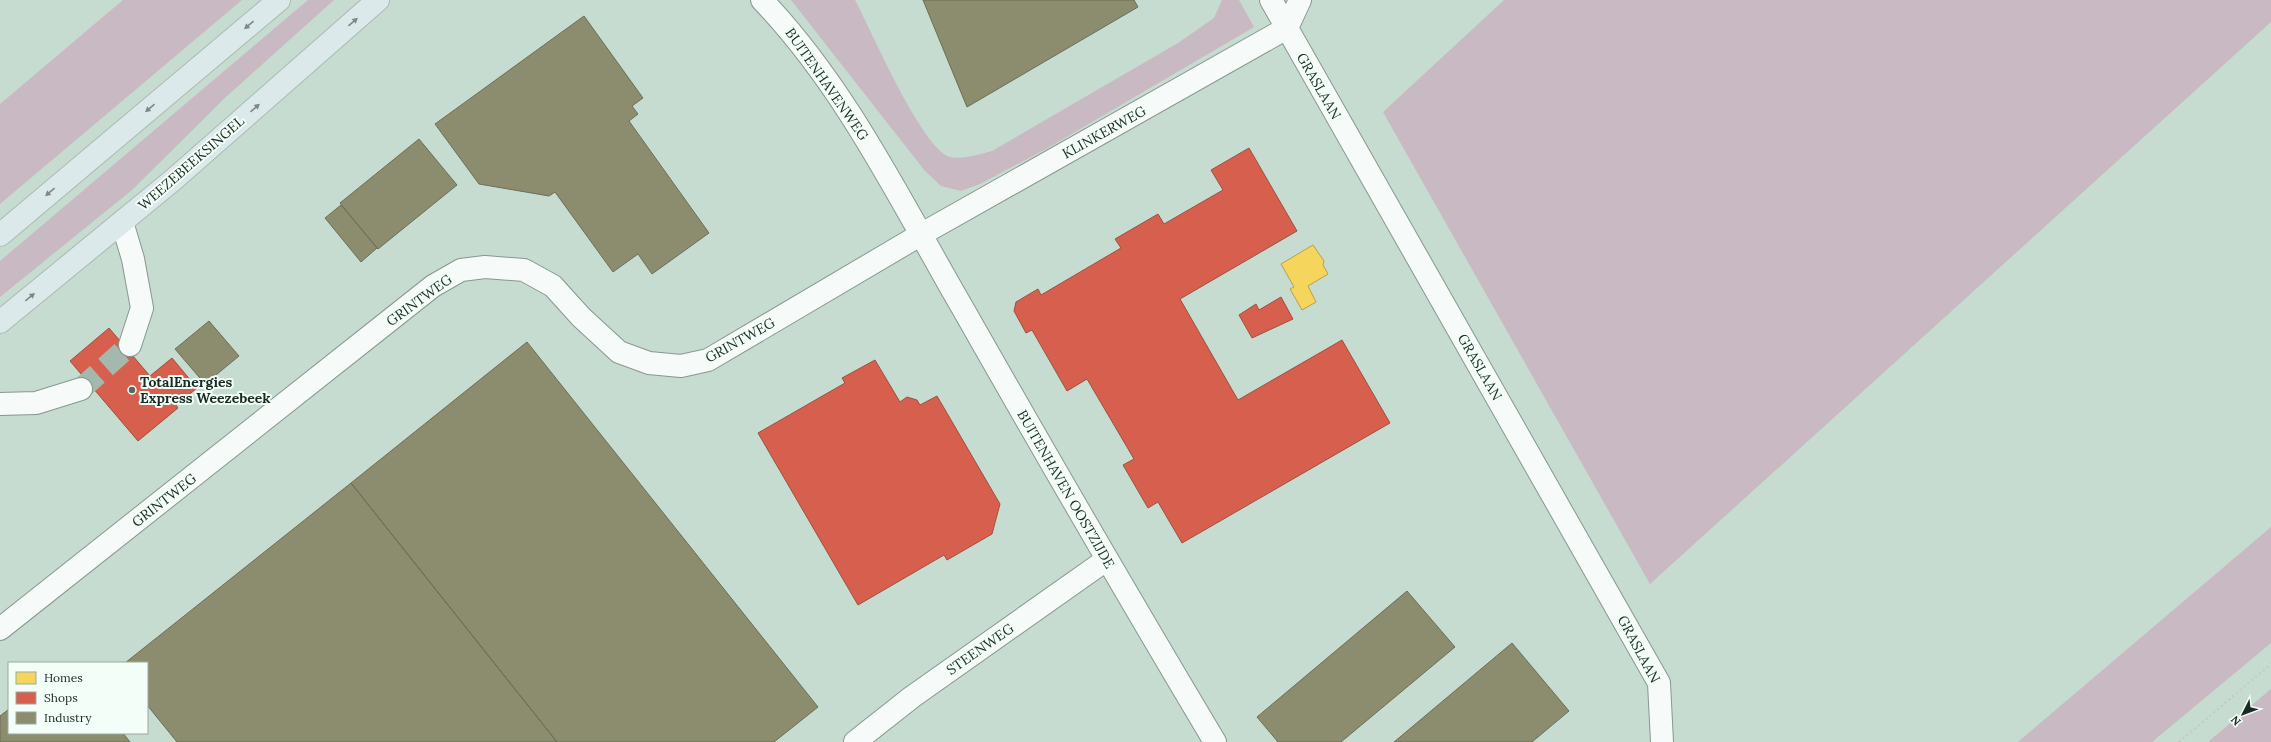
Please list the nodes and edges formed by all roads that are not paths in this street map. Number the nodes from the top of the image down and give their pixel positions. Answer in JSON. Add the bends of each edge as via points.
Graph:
{"nodes":[{"id":1,"x":279,"y":0,"type":"edge"},
{"id":2,"x":378,"y":0,"type":"edge"},
{"id":3,"x":762,"y":0,"type":"edge"},
{"id":4,"x":1271,"y":0,"type":"edge"},
{"id":5,"x":1300,"y":0,"type":"edge"},
{"id":6,"x":1287,"y":28,"type":"junction"},
{"id":7,"x":122,"y":222,"type":"junction"},
{"id":8,"x":0,"y":235,"type":"edge"},
{"id":9,"x":920,"y":235,"type":"junction"},
{"id":10,"x":0,"y":322,"type":"edge"},
{"id":11,"x":130,"y":345,"type":"tunnel mouth"},
{"id":12,"x":80,"y":389,"type":"tunnel mouth"},
{"id":13,"x":0,"y":404,"type":"edge"},
{"id":14,"x":1106,"y":560,"type":"junction"},
{"id":15,"x":0,"y":629,"type":"edge"},
{"id":16,"x":856,"y":742,"type":"edge"},
{"id":17,"x":1215,"y":742,"type":"edge"},
{"id":18,"x":1662,"y":742,"type":"edge"}],
"edges":[{"from":1,"to":8,"type":"main road","one_way":true},
{"from":7,"to":2,"type":"main road","name":"WEEZEBEEKSINGEL","one_way":true},
{"from":3,"to":9,"type":"street","name":"BUITENHAVENWEG","via":[[782,20],[860,126]]},
{"from":4,"to":6,"type":"street","name":"GRASLAAN"},
{"from":5,"to":6,"type":"street"},
{"from":6,"to":9,"type":"street","name":"KLINKERWEG"},
{"from":6,"to":18,"type":"street","name":"GRASLAAN","via":[[1659,683]]},
{"from":10,"to":7,"type":"main road","name":"WEEZEBEEKSINGEL","one_way":true},
{"from":7,"to":11,"type":"street","via":[[133,259],[142,308]]},
{"from":9,"to":14,"type":"street","name":"BUITENHAVEN OOSTZIJDE"},
{"from":9,"to":15,"type":"street","name":"GRINTWEG","via":[[708,360],[681,366],[649,363],[618,352],[553,286],[524,270],[484,267],[461,270],[433,286]]},
{"from":12,"to":13,"type":"street","via":[[36,403]]},
{"from":14,"to":16,"type":"street","name":"STEENWEG","via":[[912,697]]},
{"from":14,"to":17,"type":"street","name":"BUITENHAVEN OOSTZIJDE"}]}
